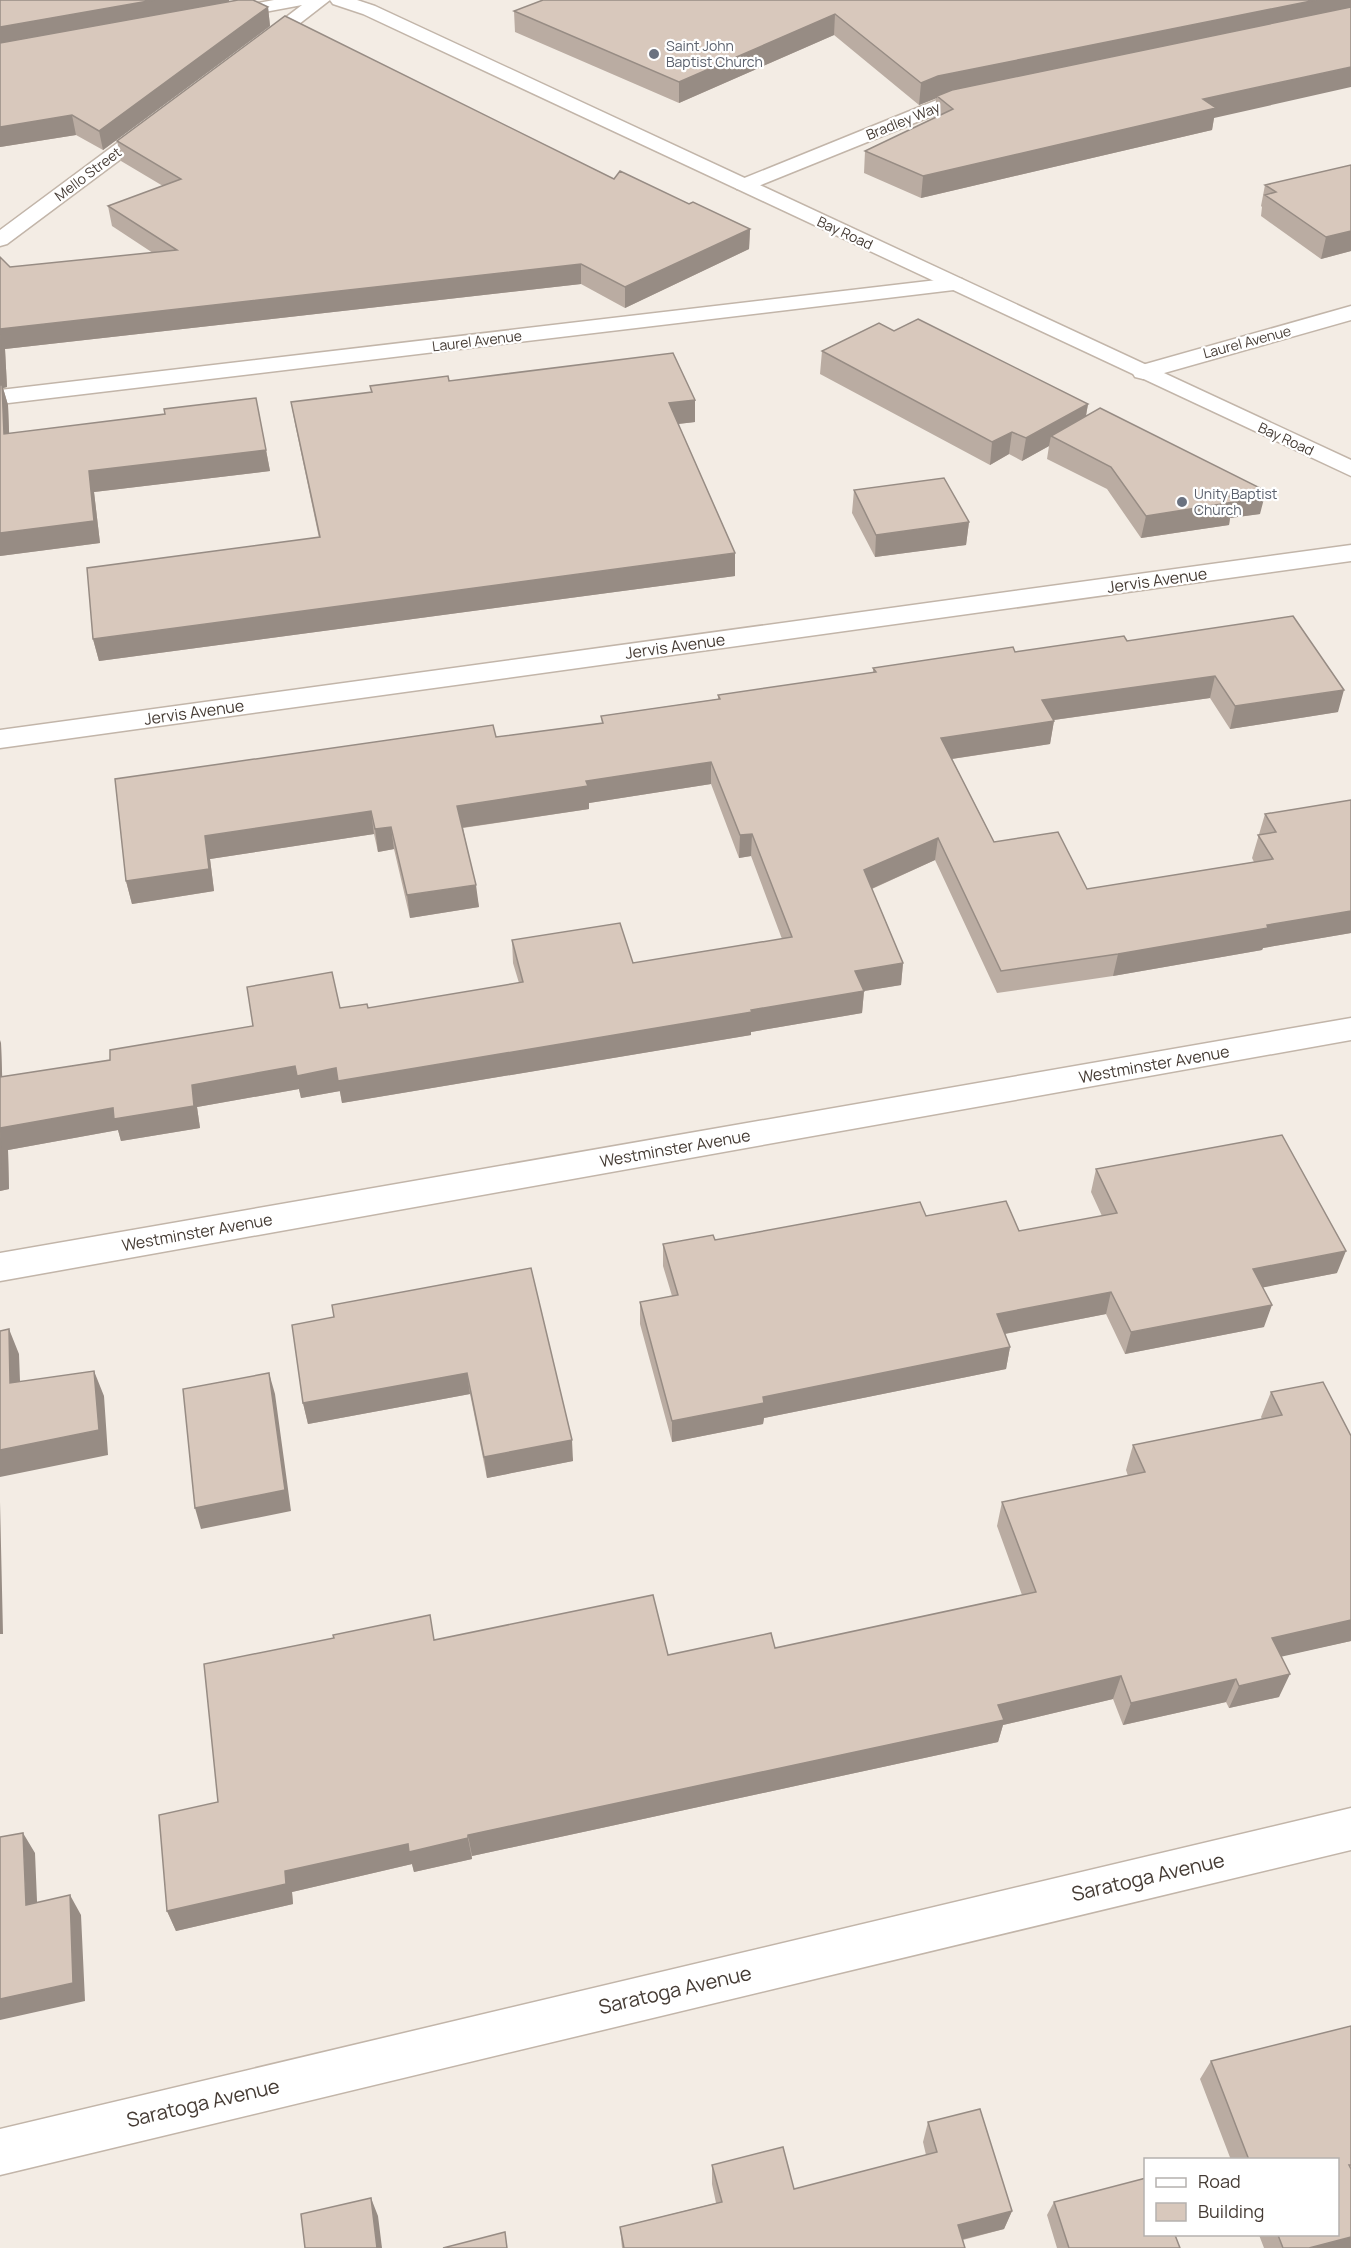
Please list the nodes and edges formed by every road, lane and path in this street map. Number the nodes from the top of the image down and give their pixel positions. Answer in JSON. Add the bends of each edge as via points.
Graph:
{"nodes":[{"id":1,"x":303,"y":0,"type":"edge"},
{"id":2,"x":321,"y":0,"type":"edge"},
{"id":3,"x":339,"y":0,"type":"edge"},
{"id":4,"x":208,"y":17,"type":"edge"},
{"id":5,"x":245,"y":57,"type":"edge"},
{"id":6,"x":1002,"y":92,"type":"edge"},
{"id":7,"x":170,"y":113,"type":"edge"},
{"id":8,"x":744,"y":185,"type":"junction"},
{"id":9,"x":0,"y":240,"type":"edge"},
{"id":10,"x":954,"y":284,"type":"junction"},
{"id":11,"x":1351,"y":313,"type":"edge"},
{"id":12,"x":1143,"y":372,"type":"junction"},
{"id":13,"x":0,"y":397,"type":"edge"},
{"id":14,"x":1351,"y":469,"type":"edge"},
{"id":15,"x":1351,"y":553,"type":"edge"},
{"id":16,"x":0,"y":739,"type":"edge"},
{"id":17,"x":1351,"y":1029,"type":"edge"},
{"id":18,"x":0,"y":1267,"type":"edge"},
{"id":19,"x":1351,"y":1829,"type":"edge"},
{"id":20,"x":0,"y":2152,"type":"edge"}],
"edges":[{"from":1,"to":4,"type":"street"},
{"from":2,"to":5,"type":"street"},
{"from":3,"to":8,"type":"street","name":"Bay Road","via":[[365,8]]},
{"from":6,"to":8,"type":"street","name":"Bradley Way","via":[[944,104]]},
{"from":7,"to":9,"type":"street","name":"Mello Street"},
{"from":8,"to":10,"type":"street","name":"Bay Road"},
{"from":10,"to":12,"type":"street","name":"Bay Road"},
{"from":10,"to":13,"type":"street","name":"Laurel Avenue"},
{"from":11,"to":12,"type":"street","name":"Laurel Avenue"},
{"from":12,"to":14,"type":"street","name":"Bay Road"},
{"from":15,"to":16,"type":"street","name":"Jervis Avenue"},
{"from":17,"to":18,"type":"street","name":"Westminster Avenue"},
{"from":19,"to":20,"type":"street","name":"Saratoga Avenue"}]}
